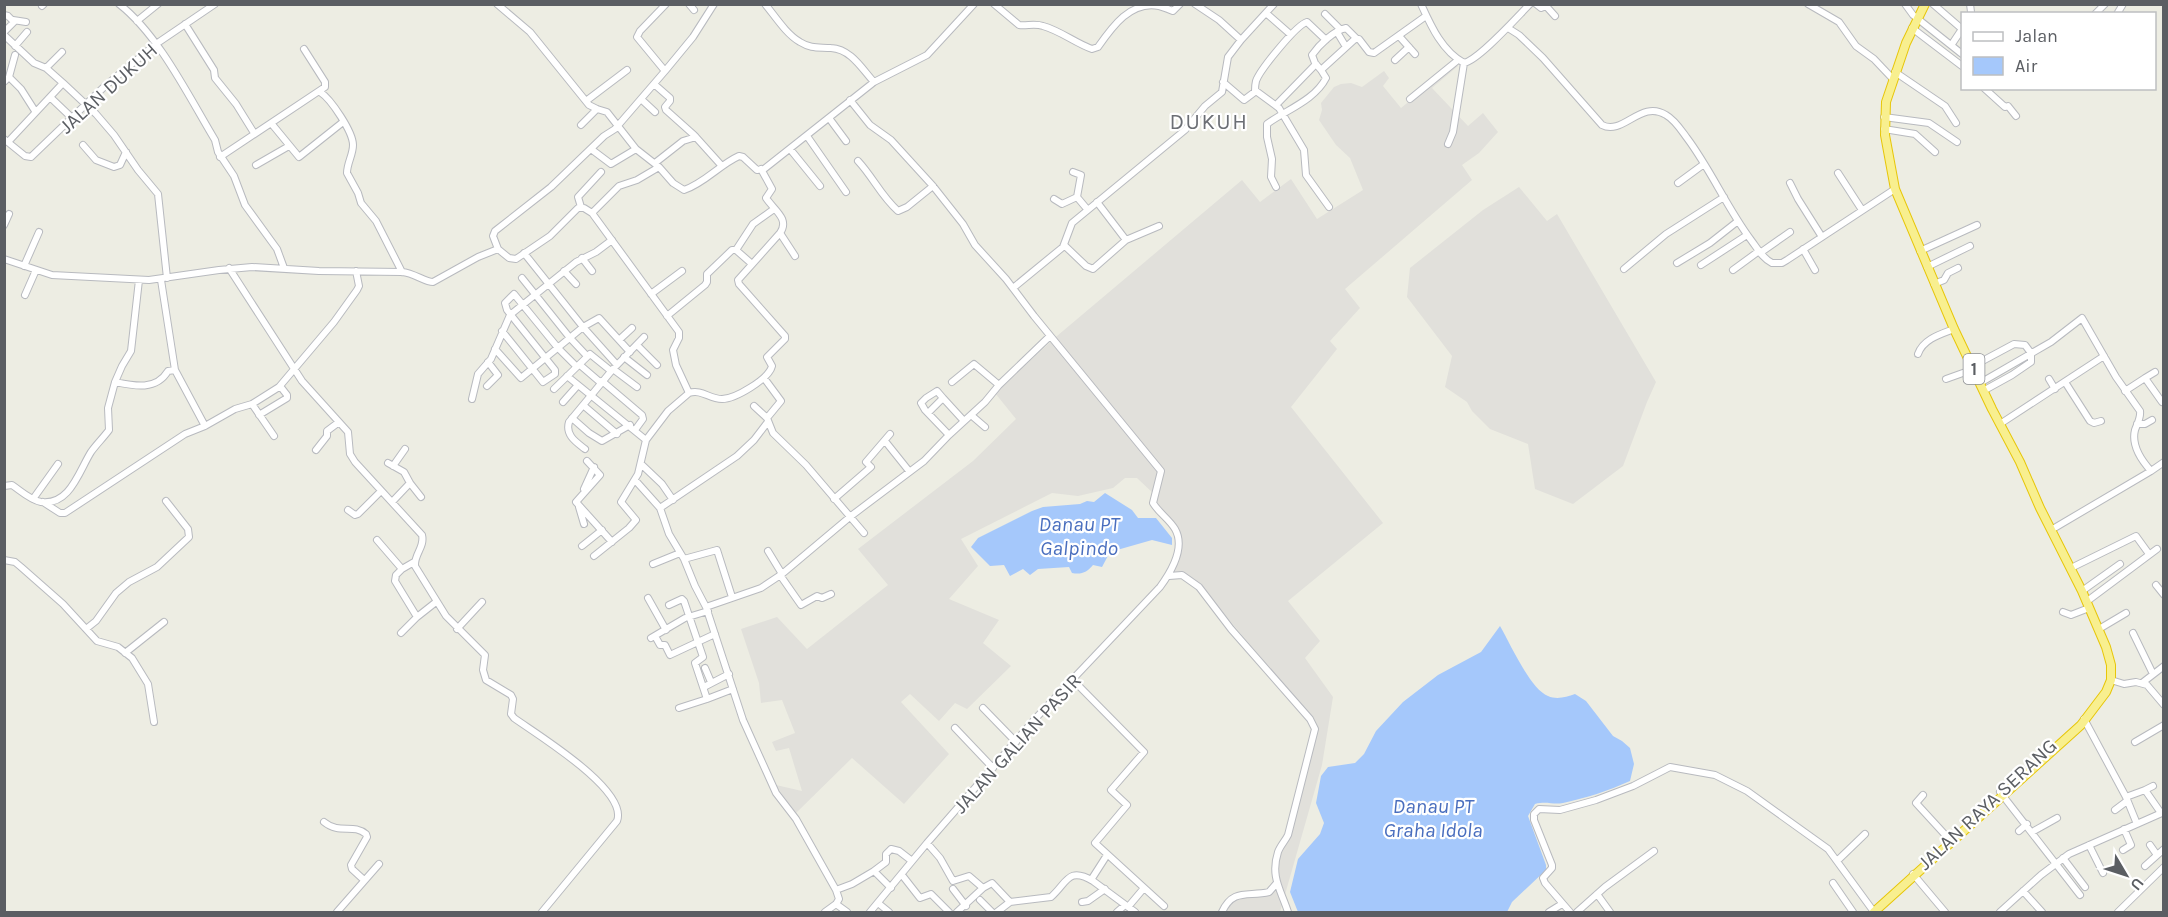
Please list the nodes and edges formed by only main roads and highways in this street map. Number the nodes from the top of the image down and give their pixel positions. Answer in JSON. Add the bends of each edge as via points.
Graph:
{"nodes":[{"id":1,"x":1925,"y":4,"type":"edge"},
{"id":2,"x":2001,"y":793,"type":"junction"},
{"id":3,"x":1913,"y":875,"type":"junction"},
{"id":4,"x":1876,"y":912,"type":"edge"}],
"edges":[{"from":1,"to":2,"type":"highway","name":"JALAN RAYA SERANG","number":"1","via":[[1894,75],[1884,117],[1895,189],[1954,329],[2082,591],[2111,665],[2111,680],[2084,719]]},
{"from":2,"to":3,"type":"highway","name":"JALAN RAYA SERANG"},
{"from":2,"to":3,"type":"highway","name":"JALAN RAYA SERANG"},
{"from":3,"to":4,"type":"highway","name":"JALAN RAYA SERANG"}]}
